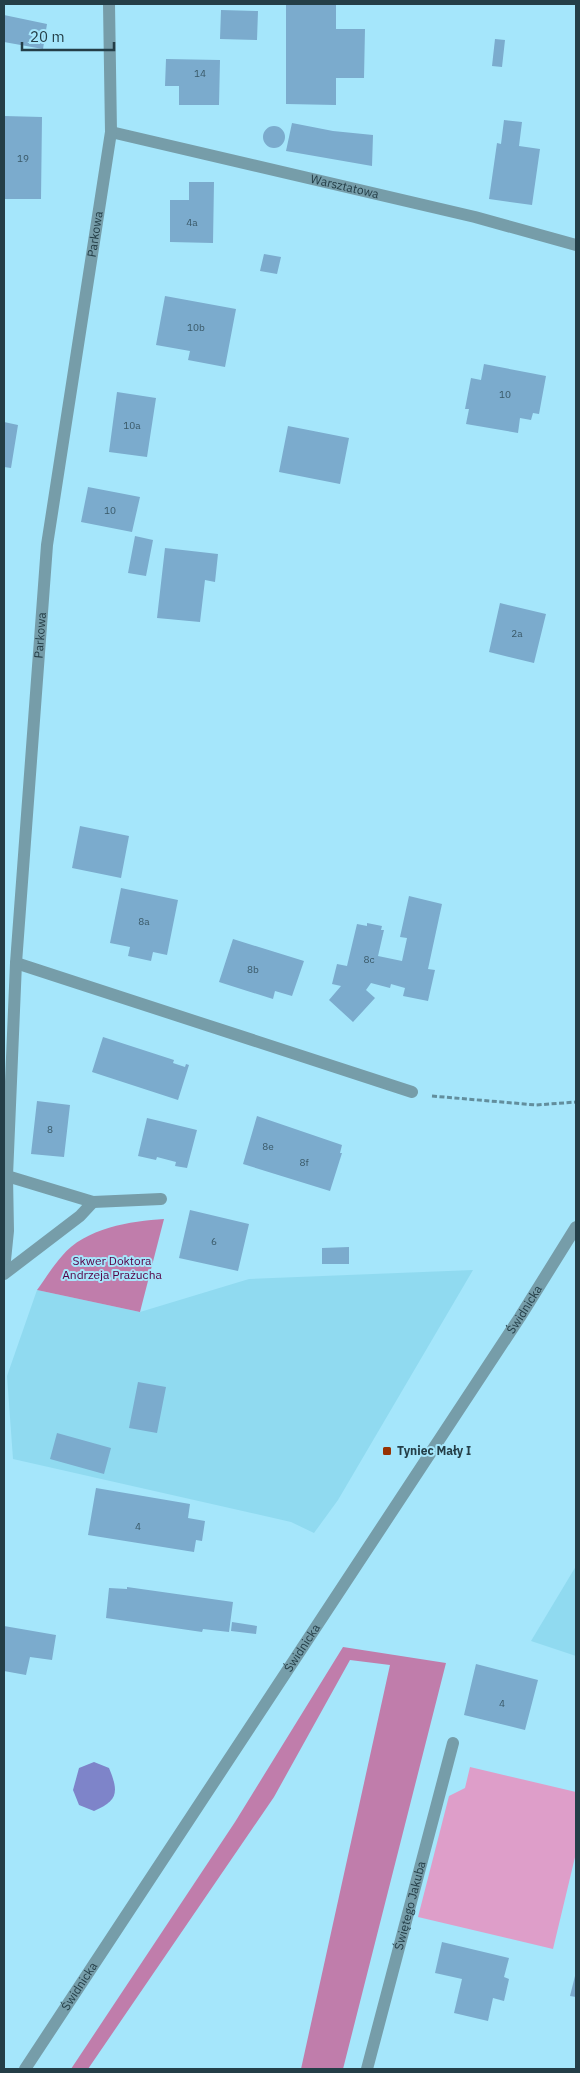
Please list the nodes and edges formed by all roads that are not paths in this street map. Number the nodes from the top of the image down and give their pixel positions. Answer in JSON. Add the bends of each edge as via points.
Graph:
{"nodes":[{"id":1,"x":109,"y":4,"type":"edge"},
{"id":2,"x":111,"y":132,"type":"junction"},
{"id":3,"x":576,"y":244,"type":"edge"},
{"id":4,"x":16,"y":963,"type":"junction"},
{"id":5,"x":412,"y":1092,"type":"road end"},
{"id":6,"x":7,"y":1176,"type":"junction"},
{"id":7,"x":161,"y":1199,"type":"dead end"},
{"id":8,"x":92,"y":1202,"type":"junction"},
{"id":9,"x":576,"y":1227,"type":"edge"},
{"id":10,"x":4,"y":1270,"type":"edge"},
{"id":11,"x":4,"y":1274,"type":"edge"},
{"id":12,"x":452,"y":1742,"type":"dead end"},
{"id":13,"x":25,"y":2069,"type":"edge"},
{"id":14,"x":367,"y":2069,"type":"edge"}],
"edges":[{"from":1,"to":2,"type":"street","name":"Parkowa"},
{"from":2,"to":3,"type":"street","name":"Warsztatowa","via":[[475,217]]},
{"from":2,"to":4,"type":"street","name":"Parkowa","via":[[47,546]]},
{"from":4,"to":5,"type":"street"},
{"from":4,"to":6,"type":"street","name":"Parkowa"},
{"from":6,"to":8,"type":"street"},
{"from":6,"to":10,"type":"street","name":"Parkowa","via":[[8,1232]]},
{"from":7,"to":8,"type":"street"},
{"from":8,"to":11,"type":"street","via":[[80,1216]]},
{"from":9,"to":13,"type":"street","name":"Świdnicka","via":[[525,1310]]},
{"from":12,"to":14,"type":"street","name":"Świętego Jakuba"}]}
